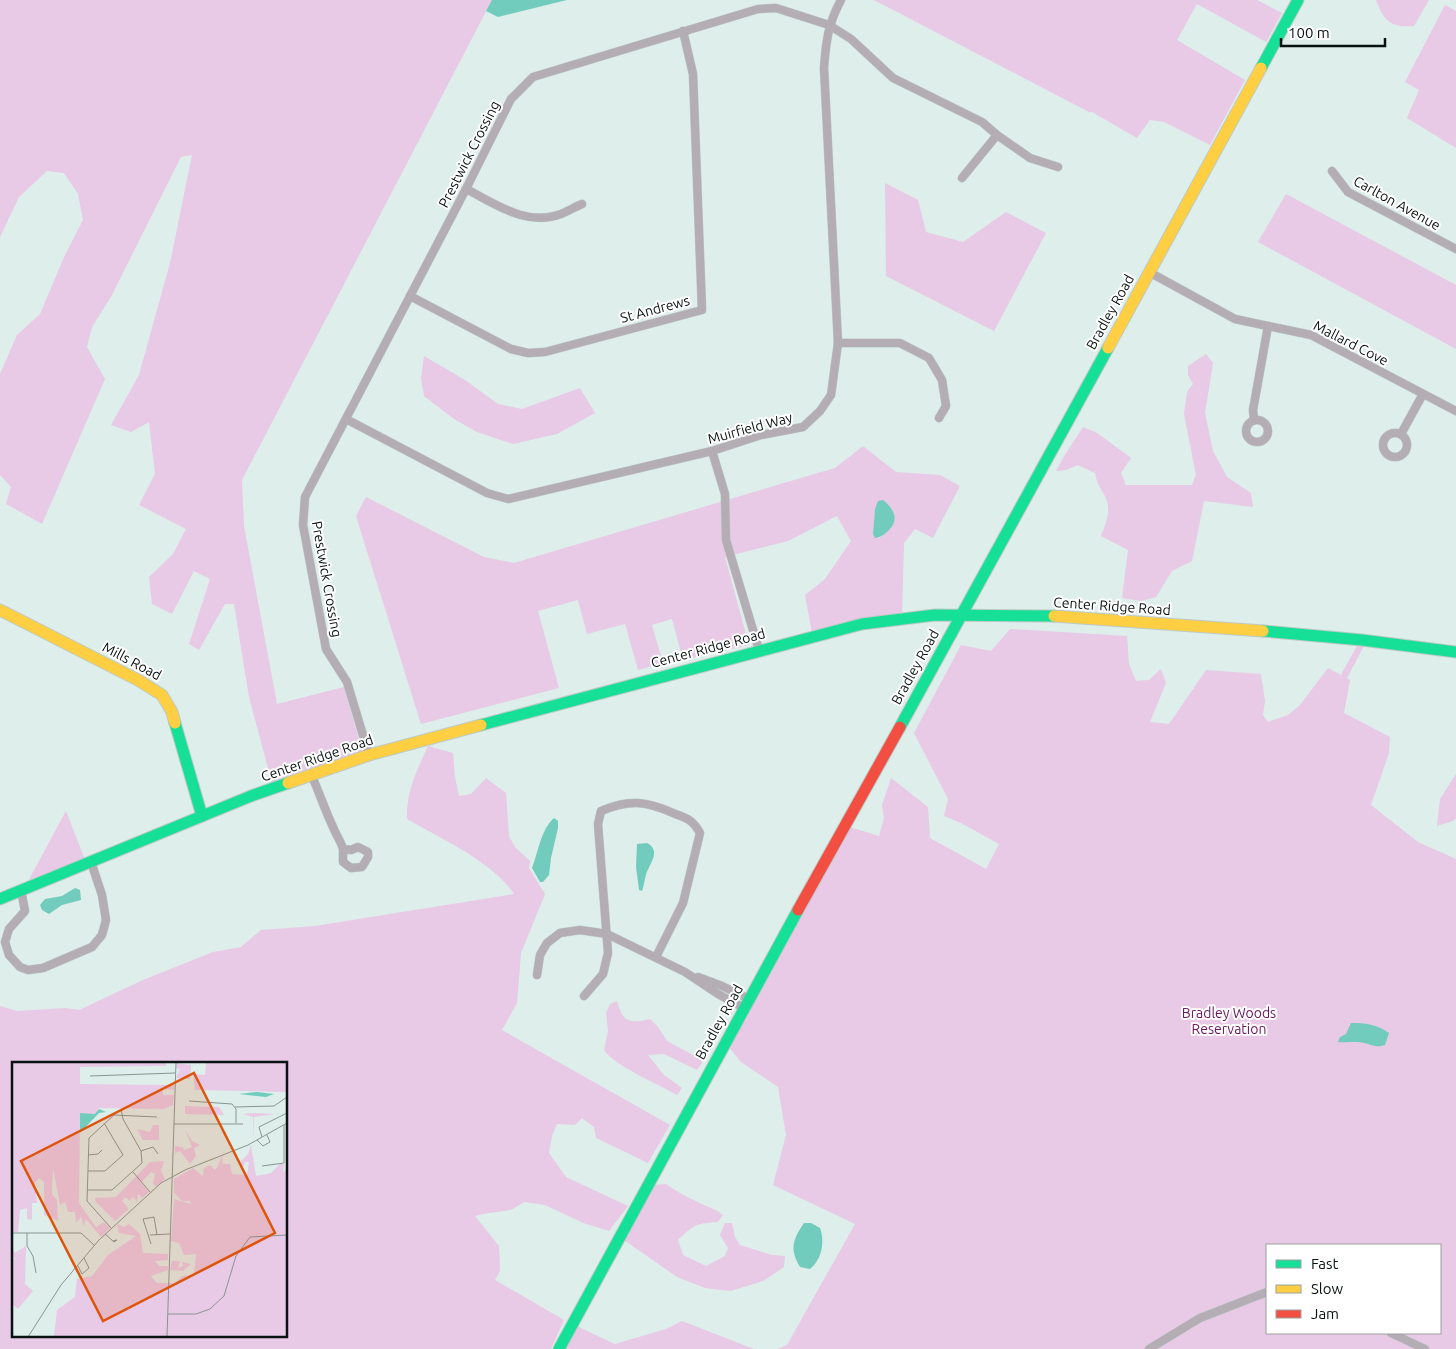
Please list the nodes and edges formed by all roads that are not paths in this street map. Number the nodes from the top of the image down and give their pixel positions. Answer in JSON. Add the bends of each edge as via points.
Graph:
{"nodes":[{"id":1,"x":841,"y":0,"type":"edge"},
{"id":2,"x":1298,"y":0,"type":"edge"},
{"id":3,"x":829,"y":25,"type":"junction"},
{"id":4,"x":683,"y":31,"type":"junction"},
{"id":5,"x":997,"y":135,"type":"junction"},
{"id":6,"x":1058,"y":167,"type":"dead end"},
{"id":7,"x":1332,"y":171,"type":"dead end"},
{"id":8,"x":962,"y":178,"type":"dead end"},
{"id":9,"x":466,"y":189,"type":"junction"},
{"id":10,"x":582,"y":204,"type":"dead end"},
{"id":11,"x":1456,"y":249,"type":"edge"},
{"id":12,"x":1149,"y":272,"type":"junction"},
{"id":13,"x":410,"y":296,"type":"junction"},
{"id":14,"x":1268,"y":326,"type":"junction"},
{"id":15,"x":838,"y":343,"type":"junction"},
{"id":16,"x":1423,"y":394,"type":"junction"},
{"id":17,"x":1456,"y":411,"type":"edge"},
{"id":18,"x":939,"y":418,"type":"dead end"},
{"id":19,"x":346,"y":419,"type":"junction"},
{"id":20,"x":1254,"y":420,"type":"dead end"},
{"id":21,"x":1401,"y":434,"type":"dead end"},
{"id":22,"x":712,"y":451,"type":"junction"},
{"id":23,"x":0,"y":610,"type":"edge"},
{"id":24,"x":962,"y":614,"type":"junction"},
{"id":25,"x":759,"y":650,"type":"junction"},
{"id":26,"x":1456,"y":652,"type":"edge"},
{"id":27,"x":369,"y":755,"type":"junction"},
{"id":28,"x":311,"y":774,"type":"junction"},
{"id":29,"x":202,"y":816,"type":"junction"},
{"id":30,"x":343,"y":850,"type":"dead end"},
{"id":31,"x":91,"y":862,"type":"junction"},
{"id":32,"x":21,"y":890,"type":"junction"},
{"id":33,"x":0,"y":899,"type":"edge"},
{"id":34,"x":607,"y":934,"type":"junction"},
{"id":35,"x":656,"y":957,"type":"junction"},
{"id":36,"x":536,"y":975,"type":"dead end"},
{"id":37,"x":584,"y":996,"type":"dead end"},
{"id":38,"x":746,"y":1004,"type":"junction"},
{"id":39,"x":1266,"y":1292,"type":"edge"},
{"id":40,"x":1393,"y":1334,"type":"edge"},
{"id":41,"x":559,"y":1349,"type":"edge"},
{"id":42,"x":1149,"y":1349,"type":"edge"},
{"id":43,"x":1425,"y":1349,"type":"edge"}],
"edges":[{"from":1,"to":3,"type":"street","name":"Muirfield Way"},
{"from":2,"to":12,"type":"street","name":"Bradley Road"},
{"from":3,"to":4,"type":"street","name":"Prestwick Crossing","via":[[776,8],[758,9]]},
{"from":3,"to":5,"type":"street","name":"Prestwick Crossing","via":[[851,39],[892,78],[982,122]]},
{"from":3,"to":15,"type":"street","name":"Muirfield Way","via":[[824,68]]},
{"from":4,"to":9,"type":"street","name":"Prestwick Crossing","via":[[533,77],[510,99]]},
{"from":4,"to":13,"type":"street","name":"St Andrews","via":[[693,74],[702,310],[545,352],[528,353],[511,349]]},
{"from":5,"to":6,"type":"street","name":"Prestwick Crossing","via":[[1030,158]]},
{"from":5,"to":8,"type":"street"},
{"from":7,"to":11,"type":"street","name":"Carlton Avenue","via":[[1348,192]]},
{"from":9,"to":10,"type":"street","via":[[516,215],[538,218],[560,214]]},
{"from":9,"to":13,"type":"street","name":"Prestwick Crossing"},
{"from":12,"to":14,"type":"street","name":"Mallard Cove","via":[[1235,319]]},
{"from":12,"to":24,"type":"street","name":"Bradley Road"},
{"from":13,"to":19,"type":"street","name":"Prestwick Crossing"},
{"from":14,"to":16,"type":"street","name":"Mallard Cove","via":[[1311,335]]},
{"from":14,"to":20,"type":"street"},
{"from":15,"to":18,"type":"street","via":[[900,343],[929,358],[942,380],[946,406]]},
{"from":15,"to":22,"type":"street","name":"Muirfield Way","via":[[831,394],[820,411],[803,427],[761,435]]},
{"from":16,"to":17,"type":"street","name":"Mallard Cove"},
{"from":16,"to":21,"type":"street"},
{"from":19,"to":22,"type":"street","name":"Muirfield Way","via":[[487,493],[508,499]]},
{"from":19,"to":27,"type":"street","name":"Prestwick Crossing","via":[[305,497],[302,526],[326,649],[347,682]]},
{"from":22,"to":25,"type":"street","via":[[725,494],[726,540]]},
{"from":23,"to":29,"type":"street","name":"Mills Road","via":[[162,695],[172,712]]},
{"from":24,"to":25,"type":"street","name":"Center Ridge Road","via":[[862,624]]},
{"from":24,"to":26,"type":"street","name":"Center Ridge Road","via":[[1068,616],[1362,640]]},
{"from":24,"to":38,"type":"street","name":"Bradley Road"},
{"from":25,"to":27,"type":"street","name":"Center Ridge Road"},
{"from":27,"to":28,"type":"street","name":"Center Ridge Road"},
{"from":28,"to":29,"type":"street","name":"Center Ridge Road"},
{"from":28,"to":30,"type":"street"},
{"from":29,"to":31,"type":"street","name":"Center Ridge Road"},
{"from":31,"to":32,"type":"street","name":"Center Ridge Road"},
{"from":31,"to":32,"type":"street","via":[[103,899],[106,924],[102,935],[88,949],[40,969],[20,967],[6,949],[7,932],[25,911]]},
{"from":32,"to":33,"type":"street","name":"Center Ridge Road"},
{"from":34,"to":35,"type":"street"},
{"from":34,"to":35,"type":"street","via":[[599,816],[602,811],[632,802],[658,806],[692,821],[700,833],[683,903]]},
{"from":34,"to":36,"type":"street","via":[[580,930],[560,933],[547,943]]},
{"from":34,"to":37,"type":"street","via":[[608,953],[603,974]]},
{"from":35,"to":38,"type":"street","via":[[722,986]]},
{"from":38,"to":41,"type":"street","name":"Bradley Road"},
{"from":39,"to":42,"type":"street","via":[[1200,1318]]},
{"from":40,"to":43,"type":"street"}]}
